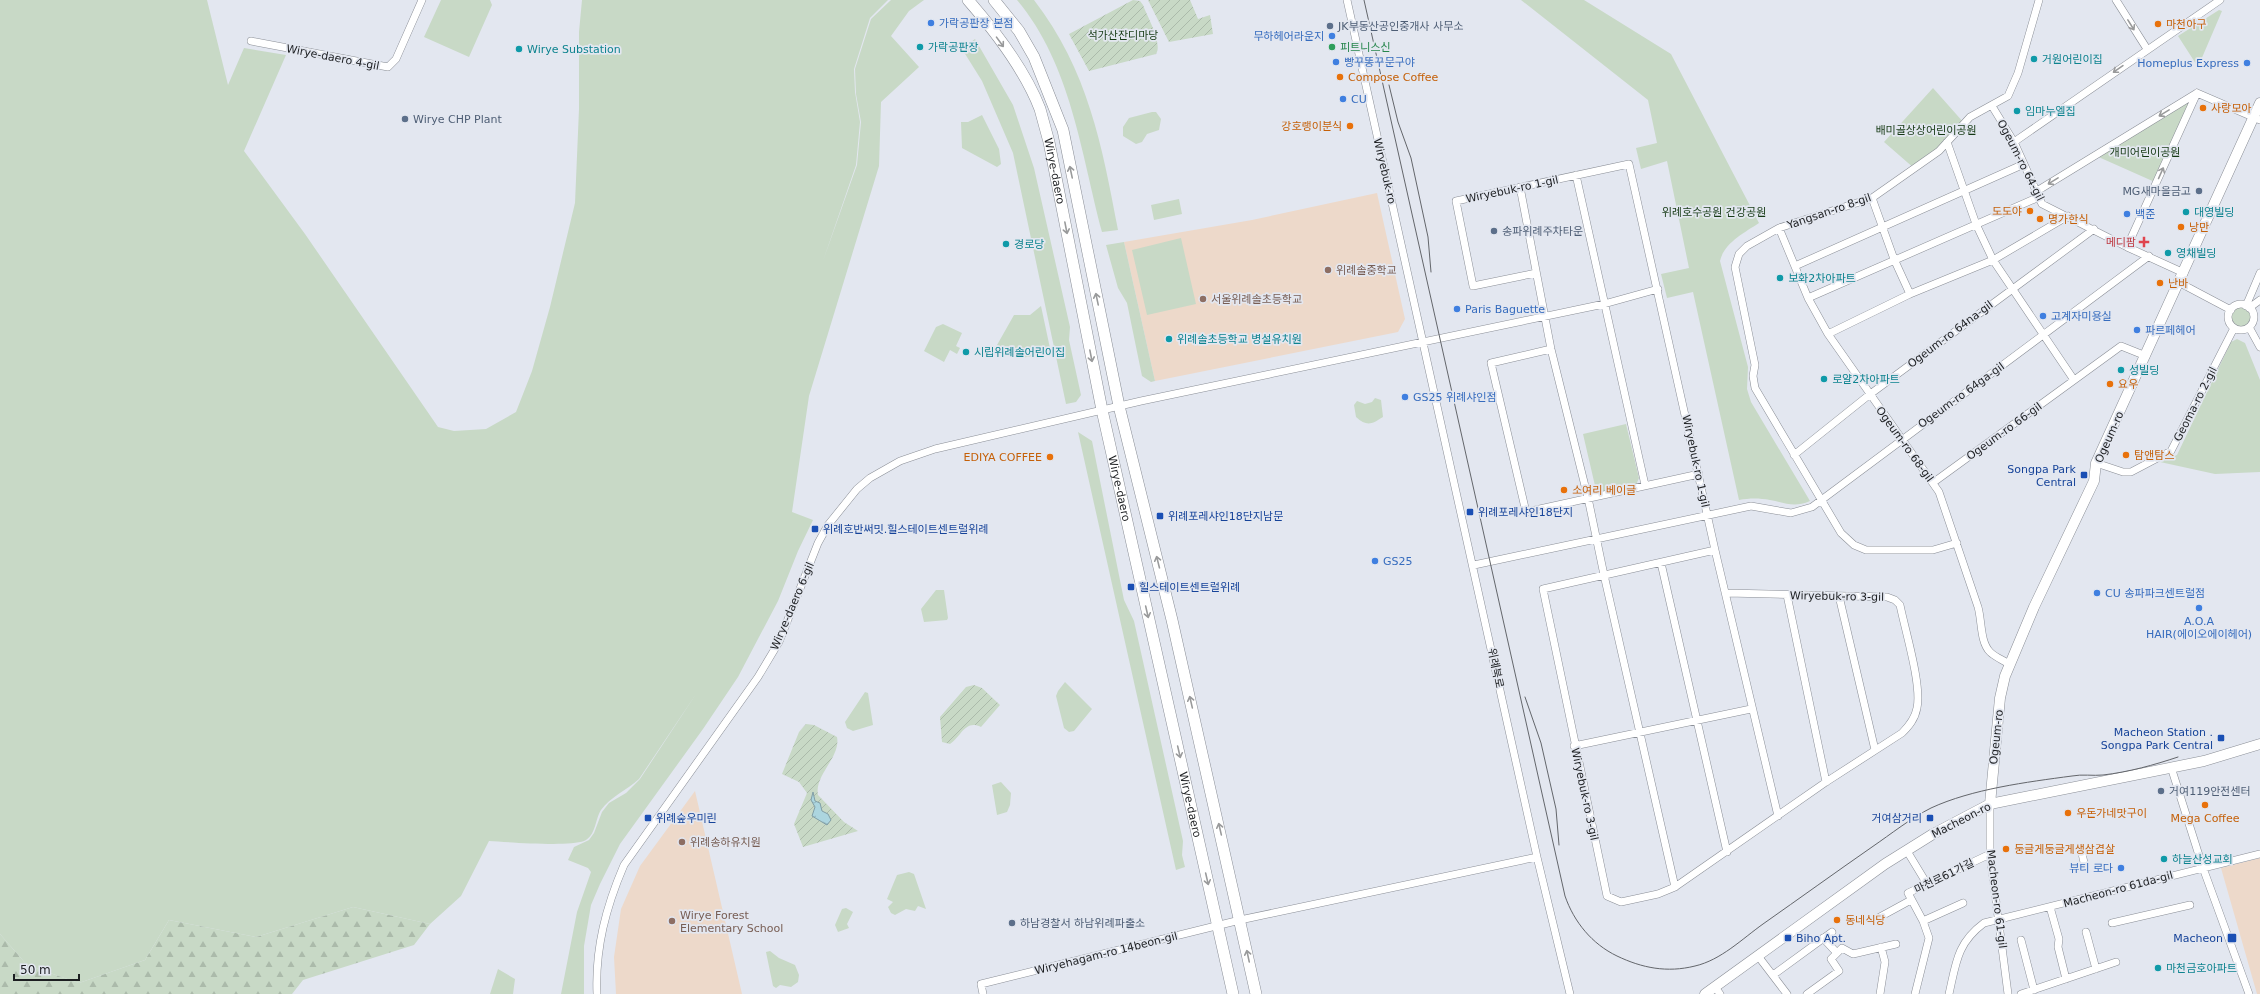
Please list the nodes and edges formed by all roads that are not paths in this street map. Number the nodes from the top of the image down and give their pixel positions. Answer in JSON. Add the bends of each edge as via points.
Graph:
{"nodes":[{"id":1,"x":422,"y":0,"type":"edge"},
{"id":2,"x":968,"y":0,"type":"edge"},
{"id":3,"x":994,"y":0,"type":"edge"},
{"id":4,"x":1347,"y":0,"type":"edge"},
{"id":5,"x":2039,"y":0,"type":"edge"},
{"id":6,"x":2116,"y":0,"type":"edge"},
{"id":7,"x":2220,"y":0,"type":"edge"},
{"id":8,"x":251,"y":41,"type":"dead end"},
{"id":9,"x":2147,"y":49,"type":"junction"},
{"id":10,"x":2197,"y":93,"type":"junction"},
{"id":11,"x":2260,"y":103,"type":"edge"},
{"id":12,"x":1992,"y":106,"type":"junction"},
{"id":13,"x":2257,"y":119,"type":"edge"},
{"id":14,"x":1947,"y":142,"type":"junction"},
{"id":15,"x":2014,"y":142,"type":"junction"},
{"id":16,"x":2024,"y":164,"type":"junction"},
{"id":17,"x":1576,"y":175,"type":"junction"},
{"id":18,"x":1520,"y":187,"type":"junction"},
{"id":19,"x":1964,"y":190,"type":"junction"},
{"id":20,"x":2038,"y":194,"type":"junction"},
{"id":21,"x":1872,"y":198,"type":"junction"},
{"id":22,"x":2068,"y":216,"type":"junction"},
{"id":23,"x":1976,"y":224,"type":"junction"},
{"id":24,"x":1882,"y":227,"type":"junction"},
{"id":25,"x":1779,"y":228,"type":"junction"},
{"id":26,"x":2094,"y":229,"type":"junction"},
{"id":27,"x":2127,"y":247,"type":"junction"},
{"id":28,"x":2149,"y":256,"type":"junction"},
{"id":29,"x":1894,"y":259,"type":"junction"},
{"id":30,"x":1993,"y":260,"type":"junction"},
{"id":31,"x":1795,"y":266,"type":"junction"},
{"id":32,"x":1536,"y":273,"type":"junction"},
{"id":33,"x":2184,"y":273,"type":"junction"},
{"id":34,"x":2260,"y":273,"type":"edge"},
{"id":35,"x":2180,"y":283,"type":"junction"},
{"id":36,"x":2012,"y":288,"type":"junction"},
{"id":37,"x":1658,"y":289,"type":"junction"},
{"id":38,"x":1910,"y":294,"type":"junction"},
{"id":39,"x":1808,"y":298,"type":"junction"},
{"id":40,"x":2260,"y":300,"type":"edge"},
{"id":41,"x":1604,"y":304,"type":"junction"},
{"id":42,"x":2248,"y":307,"type":"junction"},
{"id":43,"x":2231,"y":310,"type":"junction"},
{"id":44,"x":1545,"y":316,"type":"junction"},
{"id":45,"x":2250,"y":327,"type":"junction"},
{"id":46,"x":2234,"y":328,"type":"junction"},
{"id":47,"x":1828,"y":334,"type":"junction"},
{"id":48,"x":2043,"y":334,"type":"junction"},
{"id":49,"x":1423,"y":341,"type":"junction"},
{"id":50,"x":2260,"y":347,"type":"edge"},
{"id":51,"x":1551,"y":349,"type":"junction"},
{"id":52,"x":2146,"y":356,"type":"junction"},
{"id":53,"x":2074,"y":380,"type":"junction"},
{"id":54,"x":1869,"y":394,"type":"junction"},
{"id":55,"x":1119,"y":406,"type":"junction"},
{"id":56,"x":1102,"y":410,"type":"junction"},
{"id":57,"x":1901,"y":438,"type":"junction"},
{"id":58,"x":1794,"y":455,"type":"junction"},
{"id":59,"x":2096,"y":463,"type":"junction"},
{"id":60,"x":1699,"y":474,"type":"junction"},
{"id":61,"x":1934,"y":482,"type":"junction"},
{"id":62,"x":1645,"y":485,"type":"junction"},
{"id":63,"x":1588,"y":498,"type":"junction"},
{"id":64,"x":1822,"y":500,"type":"junction"},
{"id":65,"x":1707,"y":515,"type":"junction"},
{"id":66,"x":1597,"y":538,"type":"junction"},
{"id":67,"x":1956,"y":542,"type":"junction"},
{"id":68,"x":1715,"y":550,"type":"junction"},
{"id":69,"x":1661,"y":563,"type":"junction"},
{"id":70,"x":1474,"y":565,"type":"junction"},
{"id":71,"x":1604,"y":575,"type":"junction"},
{"id":72,"x":1727,"y":593,"type":"junction"},
{"id":73,"x":1786,"y":595,"type":"junction"},
{"id":74,"x":1839,"y":596,"type":"junction"},
{"id":75,"x":2009,"y":664,"type":"junction"},
{"id":76,"x":1751,"y":708,"type":"junction"},
{"id":77,"x":1696,"y":719,"type":"junction"},
{"id":78,"x":1639,"y":731,"type":"junction"},
{"id":79,"x":2260,"y":744,"type":"edge"},
{"id":80,"x":1574,"y":746,"type":"junction"},
{"id":81,"x":1875,"y":750,"type":"junction"},
{"id":82,"x":2171,"y":767,"type":"junction"},
{"id":83,"x":1826,"y":782,"type":"junction"},
{"id":84,"x":1990,"y":804,"type":"junction"},
{"id":85,"x":1778,"y":816,"type":"junction"},
{"id":86,"x":2081,"y":849,"type":"dead end"},
{"id":87,"x":1907,"y":851,"type":"junction"},
{"id":88,"x":1727,"y":852,"type":"junction"},
{"id":89,"x":1990,"y":854,"type":"junction"},
{"id":90,"x":2260,"y":854,"type":"edge"},
{"id":91,"x":1537,"y":857,"type":"junction"},
{"id":92,"x":2085,"y":867,"type":"dead end"},
{"id":93,"x":2203,"y":868,"type":"junction"},
{"id":94,"x":1927,"y":884,"type":"junction"},
{"id":95,"x":1675,"y":887,"type":"junction"},
{"id":96,"x":1911,"y":900,"type":"junction"},
{"id":97,"x":1963,"y":903,"type":"dead end"},
{"id":98,"x":2190,"y":905,"type":"dead end"},
{"id":99,"x":2050,"y":907,"type":"junction"},
{"id":100,"x":1878,"y":918,"type":"dead end"},
{"id":101,"x":2000,"y":919,"type":"junction"},
{"id":102,"x":1240,"y":920,"type":"junction"},
{"id":103,"x":1924,"y":921,"type":"junction"},
{"id":104,"x":2112,"y":923,"type":"dead end"},
{"id":105,"x":1218,"y":926,"type":"junction"},
{"id":106,"x":1832,"y":932,"type":"dead end"},
{"id":107,"x":2086,"y":932,"type":"dead end"},
{"id":108,"x":1823,"y":938,"type":"junction"},
{"id":109,"x":2021,"y":940,"type":"dead end"},
{"id":110,"x":1896,"y":944,"type":"dead end"},
{"id":111,"x":1881,"y":947,"type":"junction"},
{"id":112,"x":1837,"y":953,"type":"junction"},
{"id":113,"x":1758,"y":956,"type":"junction"},
{"id":114,"x":2116,"y":962,"type":"dead end"},
{"id":115,"x":2096,"y":969,"type":"junction"},
{"id":116,"x":1773,"y":975,"type":"junction"},
{"id":117,"x":2066,"y":979,"type":"junction"},
{"id":118,"x":1718,"y":990,"type":"edge"},
{"id":119,"x":2034,"y":990,"type":"junction"},
{"id":120,"x":597,"y":994,"type":"edge"},
{"id":121,"x":983,"y":994,"type":"edge"},
{"id":122,"x":1233,"y":994,"type":"edge"},
{"id":123,"x":1256,"y":994,"type":"edge"},
{"id":124,"x":1570,"y":994,"type":"edge"},
{"id":125,"x":1705,"y":994,"type":"edge"},
{"id":126,"x":1787,"y":994,"type":"edge"},
{"id":127,"x":1807,"y":994,"type":"edge"},
{"id":128,"x":1880,"y":994,"type":"edge"},
{"id":129,"x":1915,"y":994,"type":"edge"},
{"id":130,"x":1950,"y":994,"type":"edge"},
{"id":131,"x":2008,"y":994,"type":"edge"},
{"id":132,"x":2021,"y":994,"type":"edge"},
{"id":133,"x":2249,"y":994,"type":"edge"}],
"edges":[{"from":1,"to":8,"type":"street","name":"Wirye-daero 4-gil","via":[[396,59],[388,67]]},
{"from":2,"to":56,"type":"main road","name":"Wirye-daero","one_way":true,"via":[[1007,51],[1039,109],[1050,150]]},
{"from":55,"to":3,"type":"main road","name":"Wirye-daero","one_way":true,"via":[[1063,130],[1034,57],[1019,31]]},
{"from":4,"to":49,"type":"street","name":"Wiryebuk-ro"},
{"from":5,"to":12,"type":"street","name":"Yangsan-ro 8-gil","via":[[2018,73],[2008,96]]},
{"from":6,"to":9,"type":"street","one_way":true},
{"from":7,"to":9,"type":"street"},
{"from":9,"to":15,"type":"street","one_way":true},
{"from":10,"to":13,"type":"street"},
{"from":10,"to":20,"type":"street","one_way":true},
{"from":27,"to":10,"type":"street","one_way":true},
{"from":11,"to":13,"type":"main road","name":"Ogeum-ro"},
{"from":12,"to":14,"type":"street","name":"Yangsan-ro 8-gil","via":[[1970,117]]},
{"from":12,"to":15,"type":"street","name":"Ogeum-ro 64-gil"},
{"from":13,"to":33,"type":"main road","name":"Ogeum-ro"},
{"from":14,"to":19,"type":"street"},
{"from":14,"to":21,"type":"street","name":"Yangsan-ro 8-gil","via":[[1939,151]]},
{"from":15,"to":16,"type":"street","name":"Ogeum-ro 64-gil"},
{"from":16,"to":19,"type":"street"},
{"from":16,"to":20,"type":"street","name":"Ogeum-ro 64-gil"},
{"from":17,"to":18,"type":"street","name":"Wiryebuk-ro 1-gil"},
{"from":17,"to":37,"type":"street","name":"Wiryebuk-ro 1-gil","via":[[1629,164]]},
{"from":17,"to":41,"type":"street"},
{"from":18,"to":32,"type":"street"},
{"from":18,"to":32,"type":"street","name":"Wiryebuk-ro 1-gil","via":[[1456,201],[1473,286]]},
{"from":19,"to":23,"type":"street"},
{"from":19,"to":24,"type":"street"},
{"from":20,"to":22,"type":"street","name":"Ogeum-ro 64-gil","via":[[2042,204]]},
{"from":20,"to":23,"type":"street"},
{"from":21,"to":24,"type":"street"},
{"from":21,"to":25,"type":"street","name":"Yangsan-ro 8-gil"},
{"from":22,"to":26,"type":"street","name":"Ogeum-ro 64-gil"},
{"from":22,"to":30,"type":"street"},
{"from":23,"to":29,"type":"street"},
{"from":23,"to":30,"type":"street"},
{"from":24,"to":29,"type":"street"},
{"from":24,"to":31,"type":"street"},
{"from":25,"to":31,"type":"street","name":"Ogeum-ro 68-gil"},
{"from":25,"to":58,"type":"street","name":"Yangsan-ro 8-gil","via":[[1747,246],[1739,254],[1735,267],[1755,365],[1753,376],[1756,388]]},
{"from":26,"to":27,"type":"street","name":"Ogeum-ro 64-gil"},
{"from":26,"to":36,"type":"street","name":"Ogeum-ro 64na-gil"},
{"from":27,"to":28,"type":"street","name":"Ogeum-ro 64-gil"},
{"from":28,"to":33,"type":"street","name":"Ogeum-ro 64-gil"},
{"from":28,"to":48,"type":"street","name":"Ogeum-ro 64ga-gil"},
{"from":29,"to":38,"type":"street"},
{"from":29,"to":39,"type":"street"},
{"from":30,"to":36,"type":"street"},
{"from":30,"to":38,"type":"street"},
{"from":31,"to":39,"type":"street","name":"Ogeum-ro 68-gil"},
{"from":32,"to":44,"type":"street"},
{"from":33,"to":35,"type":"main road","name":"Ogeum-ro"},
{"from":34,"to":42,"type":"street"},
{"from":35,"to":43,"type":"street"},
{"from":35,"to":52,"type":"main road","name":"Ogeum-ro"},
{"from":36,"to":48,"type":"street"},
{"from":36,"to":54,"type":"street","name":"Ogeum-ro 64na-gil"},
{"from":37,"to":41,"type":"street"},
{"from":37,"to":60,"type":"street","name":"Wiryebuk-ro 1-gil"},
{"from":38,"to":47,"type":"street"},
{"from":39,"to":47,"type":"street","name":"Ogeum-ro 68-gil"},
{"from":40,"to":42,"type":"street"},
{"from":41,"to":44,"type":"street"},
{"from":41,"to":62,"type":"street"},
{"from":42,"to":43,"type":"street","via":[[2238,305]]},
{"from":42,"to":45,"type":"street","via":[[2254,315]]},
{"from":43,"to":46,"type":"street","via":[[2229,322]]},
{"from":44,"to":49,"type":"street"},
{"from":44,"to":51,"type":"street"},
{"from":45,"to":46,"type":"street","via":[[2242,330]]},
{"from":45,"to":50,"type":"street"},
{"from":46,"to":59,"type":"street","name":"Geoma-ro 2-gil","via":[[2171,451],[2131,472],[2122,472]]},
{"from":47,"to":54,"type":"street","name":"Ogeum-ro 68-gil"},
{"from":48,"to":53,"type":"street"},
{"from":48,"to":57,"type":"street","name":"Ogeum-ro 64ga-gil"},
{"from":49,"to":55,"type":"street","name":"Wirye-daero 6-gil"},
{"from":49,"to":70,"type":"street","name":"위례북로"},
{"from":51,"to":63,"type":"street"},
{"from":51,"to":63,"type":"street","via":[[1491,363],[1526,512]]},
{"from":52,"to":53,"type":"street","name":"Ogeum-ro 66-gil","via":[[2121,346]]},
{"from":52,"to":59,"type":"main road","name":"Ogeum-ro"},
{"from":53,"to":61,"type":"street","name":"Ogeum-ro 66-gil"},
{"from":54,"to":57,"type":"street","name":"Ogeum-ro 68-gil"},
{"from":54,"to":58,"type":"street","name":"Ogeum-ro 64na-gil"},
{"from":55,"to":56,"type":"street","name":"Wirye-daero 6-gil"},
{"from":102,"to":55,"type":"main road","name":"Wirye-daero","one_way":true,"via":[[1172,620]]},
{"from":56,"to":105,"type":"main road","name":"Wirye-daero","one_way":true},
{"from":56,"to":120,"type":"street","name":"Wirye-daero 6-gil","via":[[916,455],[870,478],[840,508],[818,543],[776,647],[758,677],[624,865],[610,898],[603,925],[596,965]]},
{"from":57,"to":61,"type":"street","name":"Ogeum-ro 68-gil"},
{"from":57,"to":64,"type":"street","name":"Ogeum-ro 64ga-gil"},
{"from":58,"to":64,"type":"street","name":"Yangsan-ro 8-gil"},
{"from":59,"to":75,"type":"main road","name":"Ogeum-ro","via":[[2094,481]]},
{"from":60,"to":62,"type":"street"},
{"from":60,"to":65,"type":"street","name":"Wiryebuk-ro 1-gil"},
{"from":61,"to":67,"type":"street","name":"Ogeum-ro 68-gil"},
{"from":62,"to":63,"type":"street"},
{"from":63,"to":66,"type":"street"},
{"from":64,"to":65,"type":"street","name":"Ogeum-ro 64ga-gil","via":[[1812,507],[1791,513],[1750,506]]},
{"from":64,"to":67,"type":"street","name":"Yangsan-ro 8-gil","via":[[1841,534],[1854,545],[1866,550],[1933,550]]},
{"from":65,"to":66,"type":"street"},
{"from":65,"to":68,"type":"street"},
{"from":66,"to":70,"type":"street"},
{"from":66,"to":71,"type":"street"},
{"from":67,"to":75,"type":"street","name":"Ogeum-ro 68-gil","via":[[1983,624],[1983,640],[1990,652]]},
{"from":68,"to":69,"type":"street"},
{"from":68,"to":72,"type":"street"},
{"from":69,"to":71,"type":"street"},
{"from":69,"to":77,"type":"street"},
{"from":70,"to":91,"type":"street","name":"위례북로"},
{"from":71,"to":78,"type":"street"},
{"from":71,"to":80,"type":"street","name":"Wiryebuk-ro 3-gil","via":[[1542,589]]},
{"from":72,"to":73,"type":"street","name":"Wiryebuk-ro 3-gil"},
{"from":72,"to":76,"type":"street"},
{"from":73,"to":74,"type":"street","name":"Wiryebuk-ro 3-gil"},
{"from":73,"to":83,"type":"street"},
{"from":74,"to":81,"type":"street"},
{"from":74,"to":81,"type":"street","name":"Wiryebuk-ro 3-gil","via":[[1887,597],[1900,605],[1919,694],[1917,709],[1912,723],[1902,733]]},
{"from":75,"to":84,"type":"main road","name":"Ogeum-ro","via":[[2000,693]]},
{"from":76,"to":77,"type":"street"},
{"from":76,"to":85,"type":"street"},
{"from":77,"to":78,"type":"street"},
{"from":77,"to":88,"type":"street"},
{"from":78,"to":80,"type":"street"},
{"from":78,"to":95,"type":"street"},
{"from":79,"to":82,"type":"main road","name":"Macheon-ro","via":[[2204,761]]},
{"from":80,"to":95,"type":"street","name":"Wiryebuk-ro 3-gil","via":[[1607,896],[1622,902],[1658,894]]},
{"from":81,"to":83,"type":"street","name":"Wiryebuk-ro 3-gil"},
{"from":82,"to":84,"type":"main road","name":"Macheon-ro"},
{"from":82,"to":93,"type":"street"},
{"from":83,"to":85,"type":"street","name":"Wiryebuk-ro 3-gil"},
{"from":84,"to":87,"type":"main road","name":"Macheon-ro","via":[[1964,816]]},
{"from":84,"to":89,"type":"street","name":"Macheon-ro 61-gil"},
{"from":85,"to":88,"type":"street","name":"Wiryebuk-ro 3-gil"},
{"from":86,"to":92,"type":"street"},
{"from":87,"to":94,"type":"street"},
{"from":87,"to":113,"type":"main road","name":"Macheon-ro"},
{"from":88,"to":95,"type":"street","name":"Wiryebuk-ro 3-gil"},
{"from":89,"to":94,"type":"street","name":"마천로61가길"},
{"from":89,"to":101,"type":"street","name":"Macheon-ro 61-gil"},
{"from":90,"to":93,"type":"street","name":"Macheon-ro 61da-gil"},
{"from":91,"to":102,"type":"street","name":"Wiryehagam-ro 14beon-gil"},
{"from":91,"to":124,"type":"street","name":"위례북로"},
{"from":93,"to":99,"type":"street","name":"Macheon-ro 61da-gil"},
{"from":93,"to":133,"type":"street"},
{"from":94,"to":96,"type":"street","name":"마천로61가길","via":[[1908,893]]},
{"from":96,"to":100,"type":"street"},
{"from":96,"to":103,"type":"street","name":"마천로61가길"},
{"from":97,"to":103,"type":"street"},
{"from":98,"to":104,"type":"street"},
{"from":99,"to":101,"type":"street","name":"Macheon-ro 61da-gil"},
{"from":99,"to":117,"type":"street","via":[[2060,939],[2058,947]]},
{"from":101,"to":130,"type":"street","name":"Macheon-ro 61da-gil","via":[[1984,923],[1963,942],[1957,956]]},
{"from":101,"to":131,"type":"street","name":"Macheon-ro 61-gil"},
{"from":102,"to":105,"type":"street","name":"Wiryehagam-ro 14beon-gil"},
{"from":123,"to":102,"type":"main road","name":"Wirye-daero","one_way":true},
{"from":103,"to":129,"type":"street","name":"마천로61가길","via":[[1929,938]]},
{"from":105,"to":121,"type":"street","name":"Wiryehagam-ro 14beon-gil","via":[[981,984]]},
{"from":105,"to":122,"type":"main road","name":"Wirye-daero"},
{"from":106,"to":108,"type":"street"},
{"from":107,"to":115,"type":"street"},
{"from":108,"to":112,"type":"street"},
{"from":108,"to":116,"type":"street"},
{"from":109,"to":119,"type":"street"},
{"from":110,"to":111,"type":"street"},
{"from":111,"to":112,"type":"street","via":[[1853,954],[1842,948]]},
{"from":111,"to":128,"type":"street","via":[[1885,962]]},
{"from":112,"to":127,"type":"street","via":[[1831,958],[1839,970]]},
{"from":113,"to":116,"type":"street"},
{"from":113,"to":118,"type":"main road","name":"Macheon-ro"},
{"from":114,"to":115,"type":"street"},
{"from":115,"to":117,"type":"street"},
{"from":116,"to":126,"type":"street"},
{"from":117,"to":119,"type":"street"},
{"from":118,"to":125,"type":"main road","name":"Macheon-ro"},
{"from":119,"to":132,"type":"street"}]}
